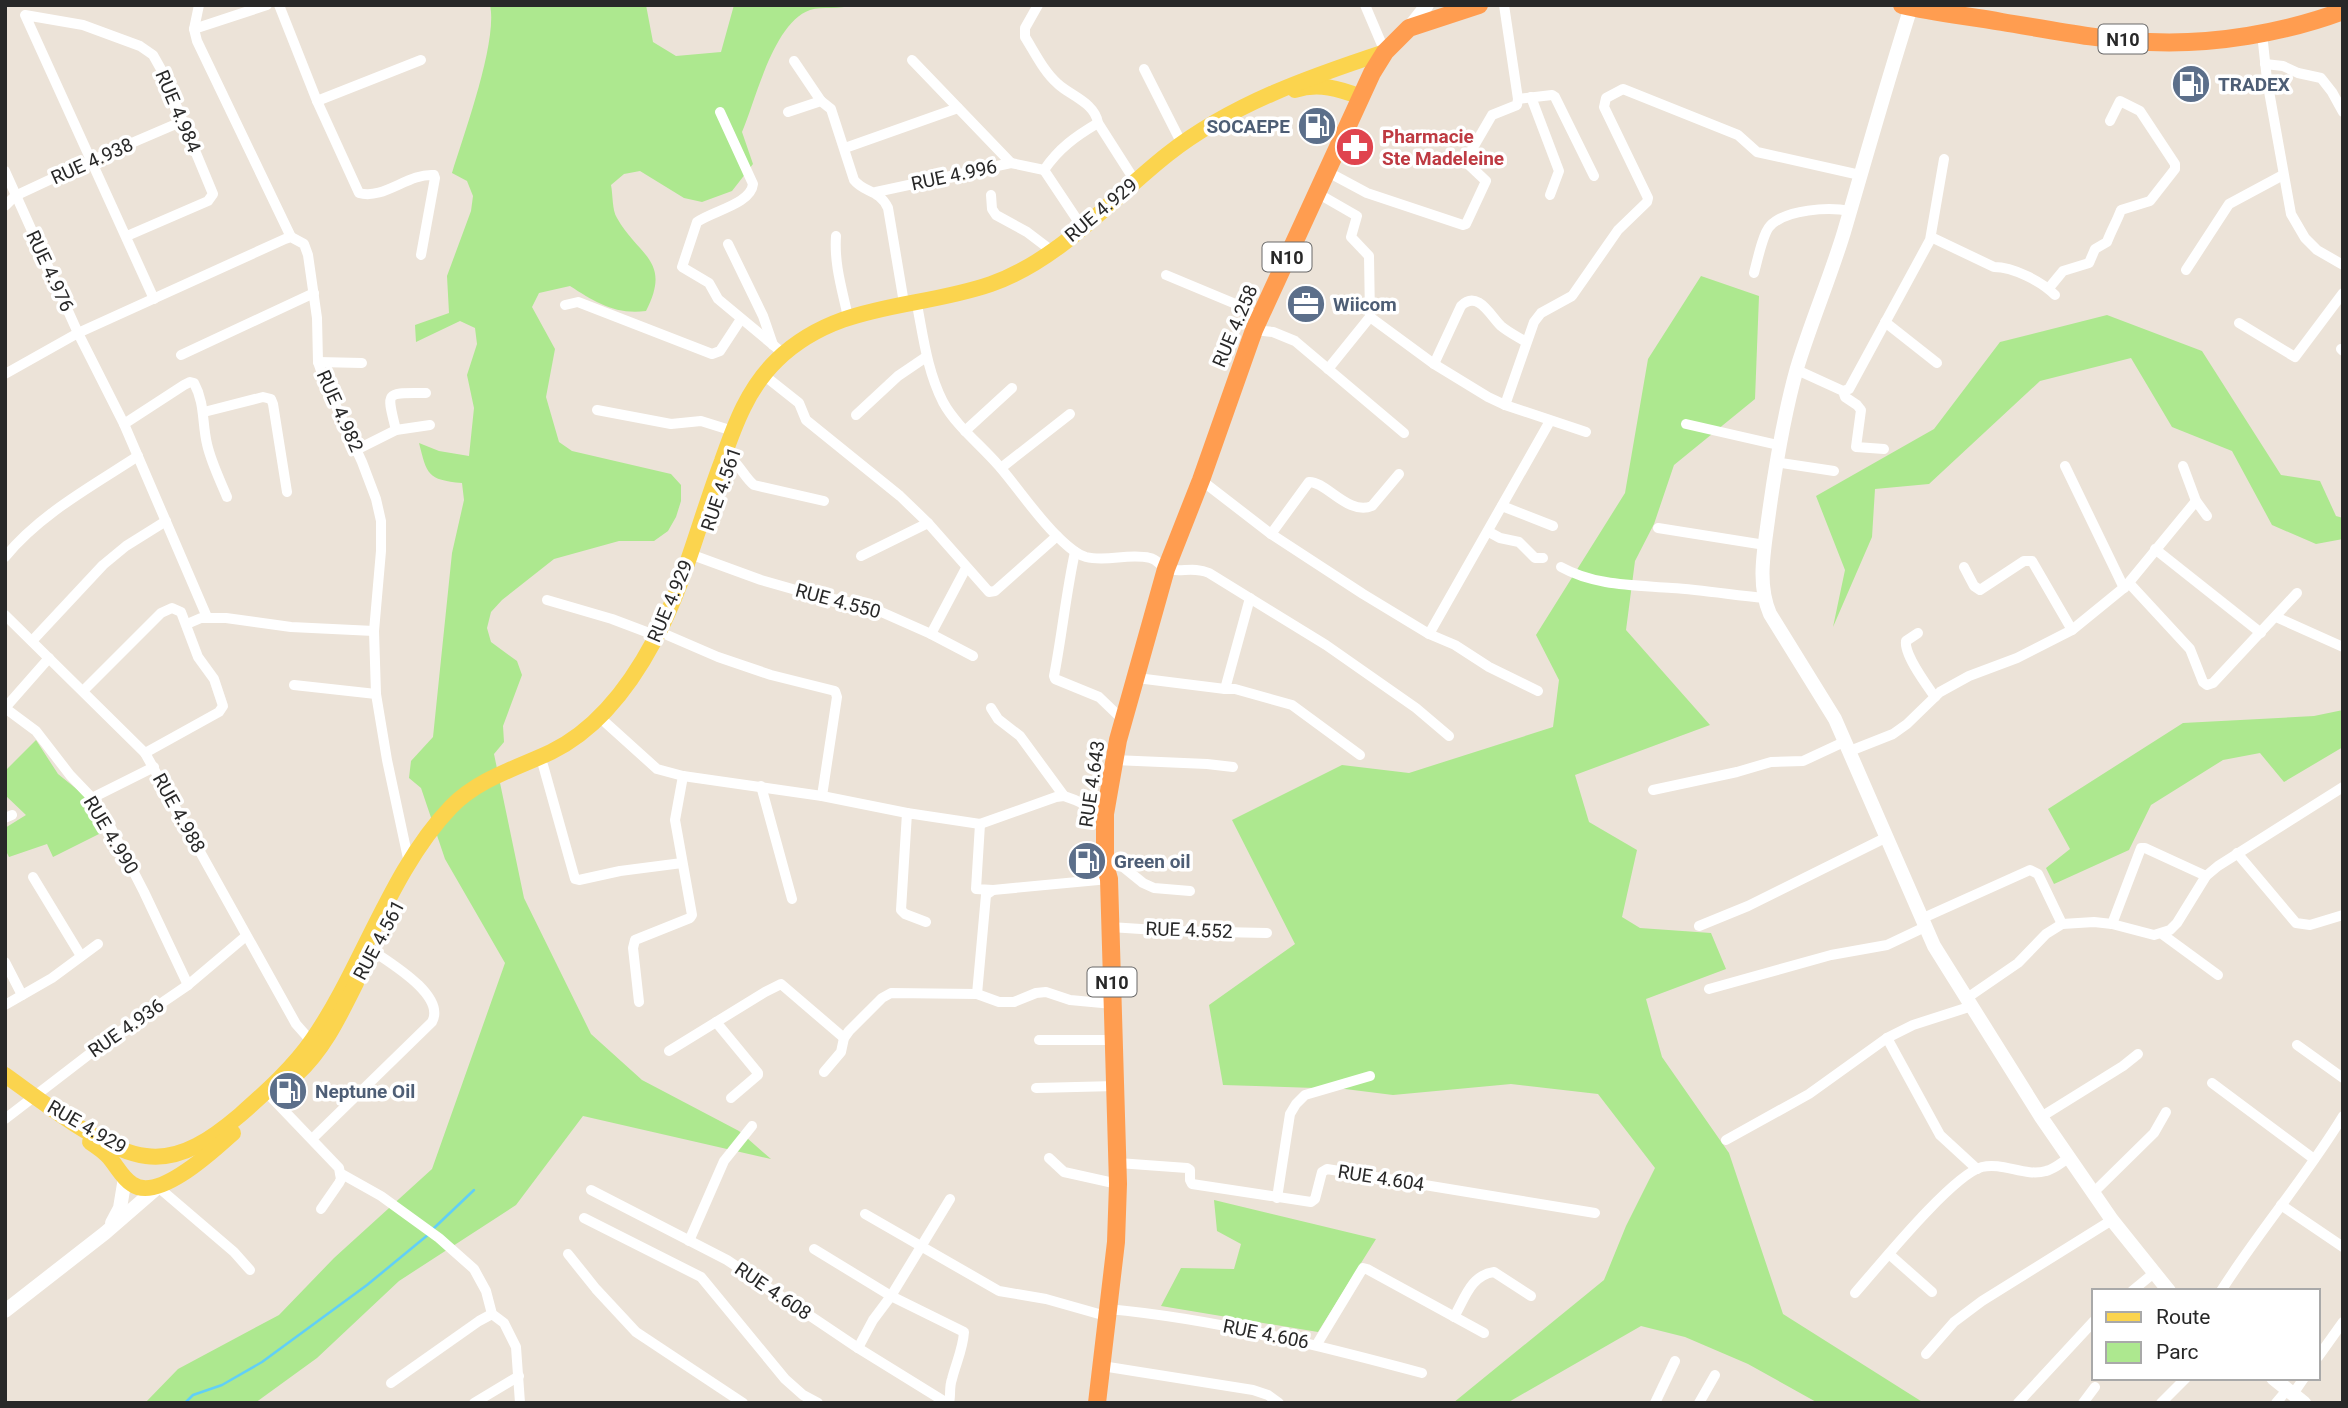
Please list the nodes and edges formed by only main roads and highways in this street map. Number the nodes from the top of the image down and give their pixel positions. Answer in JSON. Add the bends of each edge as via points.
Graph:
{"nodes":[{"id":1,"x":1479,"y":5,"type":"edge"},
{"id":2,"x":1907,"y":6,"type":"edge"},
{"id":3,"x":2343,"y":11,"type":"edge"},
{"id":4,"x":1385,"y":52,"type":"junction"},
{"id":5,"x":1361,"y":97,"type":"junction"},
{"id":6,"x":911,"y":307,"type":"junction"},
{"id":7,"x":1166,"y":569,"type":"joint"},
{"id":8,"x":662,"y":636,"type":"junction"},
{"id":9,"x":5,"y":1074,"type":"edge"},
{"id":10,"x":5,"y":1085,"type":"edge"},
{"id":11,"x":31,"y":1098,"type":"junction"},
{"id":12,"x":146,"y":1156,"type":"junction"},
{"id":13,"x":130,"y":1182,"type":"junction"},
{"id":14,"x":158,"y":1187,"type":"junction"},
{"id":15,"x":1097,"y":1403,"type":"edge"}],
"edges":[{"from":1,"to":4,"type":"highway","name":"RUE 4.258","number":"N10","via":[[1409,28]]},
{"from":2,"to":3,"type":"highway","number":"N10","via":[[2151,42],[2262,33]]},
{"from":4,"to":5,"type":"highway","name":"RUE 4.258","number":"N10"},
{"from":4,"to":6,"type":"main road","name":"RUE 4.929","via":[[1292,84],[1220,120],[1182,144],[1026,268],[995,283]]},
{"from":5,"to":6,"type":"main road","name":"RUE 4.561","via":[[1316,86],[1274,99],[1160,167],[1073,244],[1021,280],[979,297]]},
{"from":5,"to":7,"type":"highway","name":"RUE 4.258","number":"N10","via":[[1256,324]]},
{"from":6,"to":8,"type":"main road","name":"RUE 4.561","via":[[826,335],[800,351],[770,380],[751,409],[698,557]]},
{"from":6,"to":8,"type":"main road","name":"RUE 4.929","via":[[848,317],[778,349],[733,431]]},
{"from":7,"to":15,"type":"highway","name":"RUE 4.643","number":"N10","via":[[1114,760],[1105,814],[1118,1184],[1116,1242]]},
{"from":8,"to":12,"type":"main road","name":"RUE 4.929","via":[[595,721],[556,750],[476,786],[432,830],[409,863],[312,1041],[282,1075],[218,1134],[185,1151]]},
{"from":8,"to":14,"type":"main road","name":"RUE 4.561","via":[[653,664],[606,723],[572,750],[481,793],[451,819],[415,870],[326,1041],[306,1066],[211,1152]]},
{"from":9,"to":11,"type":"main road","name":"RUE 4.929"},
{"from":10,"to":11,"type":"main road","name":"RUE 4.929"},
{"from":11,"to":12,"type":"main road","name":"RUE 4.929","via":[[107,1142]]},
{"from":11,"to":13,"type":"main road","name":"RUE 4.929","via":[[107,1155]]},
{"from":12,"to":13,"type":"main road","via":[[132,1165]]},
{"from":12,"to":14,"type":"main road","via":[[160,1171]]},
{"from":13,"to":14,"type":"main road","via":[[149,1189]]}]}
